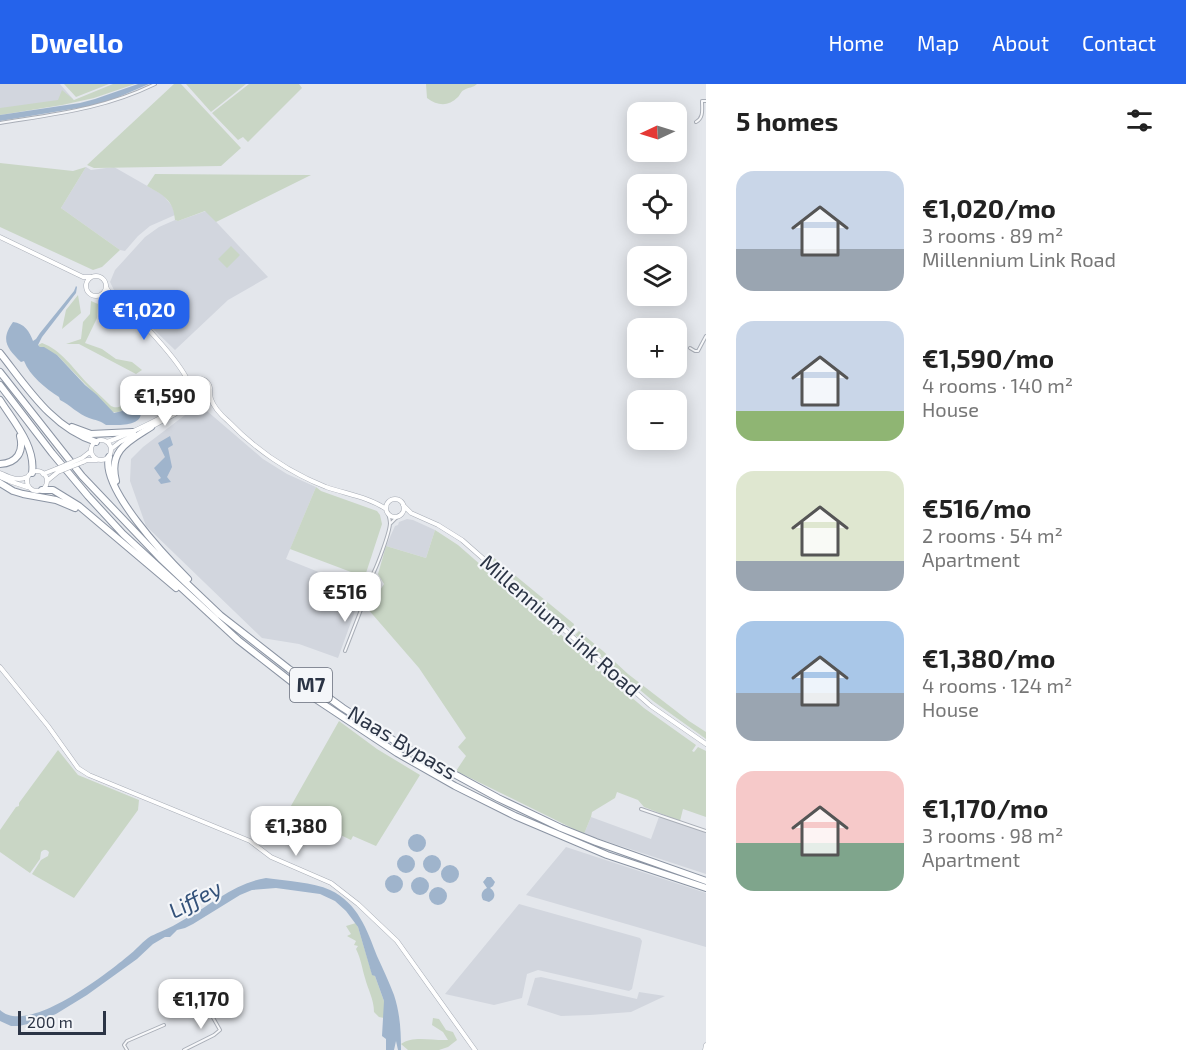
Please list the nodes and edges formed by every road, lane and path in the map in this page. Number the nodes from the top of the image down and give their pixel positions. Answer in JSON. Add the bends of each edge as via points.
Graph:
{"nodes":[{"id":1,"x":155,"y":84,"type":"edge"},
{"id":2,"x":703,"y":101,"type":"edge"},
{"id":3,"x":696,"y":122,"type":"dead end"},
{"id":4,"x":0,"y":123,"type":"edge"},
{"id":5,"x":0,"y":237,"type":"edge"},
{"id":6,"x":83,"y":277,"type":"junction"},
{"id":7,"x":91,"y":277,"type":"junction"},
{"id":8,"x":86,"y":283,"type":"junction"},
{"id":9,"x":106,"y":287,"type":"junction"},
{"id":10,"x":102,"y":294,"type":"junction"},
{"id":11,"x":111,"y":296,"type":"junction"},
{"id":12,"x":706,"y":336,"type":"edge"},
{"id":13,"x":690,"y":348,"type":"dead end"},
{"id":14,"x":0,"y":353,"type":"edge"},
{"id":15,"x":0,"y":372,"type":"edge"},
{"id":16,"x":187,"y":375,"type":"junction"},
{"id":17,"x":196,"y":379,"type":"junction"},
{"id":18,"x":0,"y":385,"type":"edge"},
{"id":19,"x":190,"y":386,"type":"junction"},
{"id":20,"x":210,"y":390,"type":"junction"},
{"id":21,"x":190,"y":392,"type":"junction"},
{"id":22,"x":196,"y":398,"type":"junction"},
{"id":23,"x":202,"y":399,"type":"junction"},
{"id":24,"x":0,"y":400,"type":"edge"},
{"id":25,"x":214,"y":406,"type":"junction"},
{"id":26,"x":55,"y":418,"type":"junction"},
{"id":27,"x":14,"y":422,"type":"junction"},
{"id":28,"x":151,"y":427,"type":"junction"},
{"id":29,"x":133,"y":432,"type":"junction"},
{"id":30,"x":96,"y":442,"type":"junction"},
{"id":31,"x":107,"y":442,"type":"junction"},
{"id":32,"x":111,"y":449,"type":"junction"},
{"id":33,"x":91,"y":451,"type":"junction"},
{"id":34,"x":109,"y":457,"type":"junction"},
{"id":35,"x":82,"y":460,"type":"junction"},
{"id":36,"x":97,"y":460,"type":"junction"},
{"id":37,"x":0,"y":464,"type":"edge"},
{"id":38,"x":57,"y":470,"type":"junction"},
{"id":39,"x":30,"y":474,"type":"junction"},
{"id":40,"x":43,"y":474,"type":"junction"},
{"id":41,"x":0,"y":475,"type":"edge"},
{"id":42,"x":0,"y":483,"type":"edge"},
{"id":43,"x":46,"y":483,"type":"junction"},
{"id":44,"x":30,"y":489,"type":"junction"},
{"id":45,"x":42,"y":490,"type":"junction"},
{"id":46,"x":390,"y":501,"type":"junction"},
{"id":47,"x":376,"y":502,"type":"junction"},
{"id":48,"x":403,"y":505,"type":"junction"},
{"id":49,"x":127,"y":507,"type":"junction"},
{"id":50,"x":387,"y":511,"type":"junction"},
{"id":51,"x":411,"y":513,"type":"junction"},
{"id":52,"x":400,"y":514,"type":"junction"},
{"id":53,"x":93,"y":518,"type":"junction"},
{"id":54,"x":390,"y":524,"type":"junction"},
{"id":55,"x":374,"y":573,"type":"junction"},
{"id":56,"x":371,"y":577,"type":"junction"},
{"id":57,"x":364,"y":579,"type":"junction"},
{"id":58,"x":376,"y":579,"type":"junction"},
{"id":59,"x":362,"y":584,"type":"junction"},
{"id":60,"x":366,"y":591,"type":"junction"},
{"id":61,"x":371,"y":592,"type":"junction"},
{"id":62,"x":364,"y":602,"type":"junction"},
{"id":63,"x":209,"y":614,"type":"junction"},
{"id":64,"x":256,"y":642,"type":"junction"},
{"id":65,"x":345,"y":651,"type":"dead end"},
{"id":66,"x":0,"y":667,"type":"edge"},
{"id":67,"x":706,"y":744,"type":"edge"},
{"id":68,"x":641,"y":809,"type":"dead end"},
{"id":69,"x":706,"y":831,"type":"edge"},
{"id":70,"x":706,"y":881,"type":"edge"},
{"id":71,"x":706,"y":888,"type":"edge"},
{"id":72,"x":207,"y":1007,"type":"dead end"},
{"id":73,"x":164,"y":1025,"type":"dead end"},
{"id":74,"x":706,"y":1045,"type":"edge"},
{"id":75,"x":127,"y":1050,"type":"edge"},
{"id":76,"x":184,"y":1050,"type":"edge"},
{"id":77,"x":475,"y":1050,"type":"edge"},
{"id":78,"x":705,"y":1050,"type":"edge"}],
"edges":[{"from":1,"to":4,"type":"street","via":[[91,108]]},
{"from":2,"to":3,"type":"street","via":[[702,114]]},
{"from":5,"to":6,"type":"main road"},
{"from":6,"to":7,"type":"main road"},
{"from":6,"to":8,"type":"main road"},
{"from":7,"to":8,"type":"main road"},
{"from":7,"to":9,"type":"main road","via":[[101,277]]},
{"from":8,"to":10,"type":"main road","via":[[89,294]]},
{"from":9,"to":10,"type":"main road"},
{"from":9,"to":11,"type":"main road"},
{"from":10,"to":11,"type":"main road"},
{"from":11,"to":16,"type":"main road","via":[[157,339]]},
{"from":12,"to":13,"type":"street","via":[[698,351]]},
{"from":14,"to":26,"type":"highway"},
{"from":15,"to":64,"type":"highway","name":"Naas Bypass","number":"M7","via":[[116,513],[220,615]]},
{"from":16,"to":17,"type":"main road"},
{"from":16,"to":19,"type":"main road"},
{"from":17,"to":19,"type":"main road"},
{"from":17,"to":20,"type":"main road","via":[[205,380]]},
{"from":18,"to":63,"type":"highway","name":"Naas Bypass","number":"M7","via":[[88,496]]},
{"from":19,"to":21,"type":"main road"},
{"from":20,"to":23,"type":"main road"},
{"from":20,"to":25,"type":"main road"},
{"from":21,"to":22,"type":"main road"},
{"from":21,"to":29,"type":"main road","via":[[177,408]]},
{"from":22,"to":23,"type":"main road"},
{"from":22,"to":28,"type":"main road"},
{"from":23,"to":25,"type":"main road"},
{"from":24,"to":27,"type":"highway"},
{"from":25,"to":47,"type":"main road","via":[[280,464],[325,486]]},
{"from":26,"to":29,"type":"highway","via":[[91,434]]},
{"from":26,"to":30,"type":"highway"},
{"from":27,"to":37,"type":"highway","via":[[21,440],[19,454]]},
{"from":27,"to":39,"type":"highway","via":[[30,452]]},
{"from":28,"to":32,"type":"main road"},
{"from":28,"to":49,"type":"highway","number":"M7","via":[[126,443],[116,456],[114,474]]},
{"from":29,"to":31,"type":"main road"},
{"from":30,"to":31,"type":"main road"},
{"from":30,"to":33,"type":"main road"},
{"from":31,"to":32,"type":"main road"},
{"from":32,"to":34,"type":"main road"},
{"from":33,"to":35,"type":"main road"},
{"from":33,"to":36,"type":"main road"},
{"from":34,"to":36,"type":"main road"},
{"from":34,"to":49,"type":"highway","number":"M7","via":[[110,476]]},
{"from":35,"to":36,"type":"main road"},
{"from":35,"to":38,"type":"main road","bridge":true},
{"from":38,"to":40,"type":"main road"},
{"from":38,"to":43,"type":"main road"},
{"from":39,"to":40,"type":"main road"},
{"from":39,"to":41,"type":"main road","via":[[18,480]]},
{"from":39,"to":44,"type":"main road"},
{"from":40,"to":43,"type":"main road"},
{"from":41,"to":44,"type":"main road"},
{"from":42,"to":53,"type":"highway","number":"M7","via":[[13,491],[56,500]]},
{"from":43,"to":45,"type":"main road"},
{"from":44,"to":45,"type":"main road"},
{"from":45,"to":53,"type":"highway","number":"M7","via":[[53,490]]},
{"from":46,"to":47,"type":"main road"},
{"from":46,"to":48,"type":"main road","via":[[398,500]]},
{"from":46,"to":50,"type":"main road"},
{"from":47,"to":50,"type":"main road"},
{"from":48,"to":51,"type":"main road","name":"Millennium Link Road"},
{"from":48,"to":52,"type":"main road"},
{"from":49,"to":64,"type":"highway","number":"M7","via":[[166,556]]},
{"from":50,"to":52,"type":"main road","via":[[395,516]]},
{"from":50,"to":54,"type":"street"},
{"from":51,"to":52,"type":"main road","name":"Millennium Link Road"},
{"from":51,"to":67,"type":"main road","name":"Millennium Link Road","via":[[462,540],[651,706]]},
{"from":52,"to":54,"type":"street"},
{"from":53,"to":63,"type":"highway","number":"M7"},
{"from":54,"to":55,"type":"street"},
{"from":55,"to":56,"type":"street"},
{"from":55,"to":58,"type":"street"},
{"from":56,"to":57,"type":"street"},
{"from":56,"to":58,"type":"street"},
{"from":57,"to":59,"type":"street"},
{"from":57,"to":59,"type":"street","via":[[357,580]]},
{"from":58,"to":61,"type":"street","via":[[378,586]]},
{"from":59,"to":60,"type":"street"},
{"from":60,"to":61,"type":"street"},
{"from":60,"to":62,"type":"street"},
{"from":61,"to":62,"type":"street"},
{"from":62,"to":65,"type":"street"},
{"from":63,"to":71,"type":"highway","name":"Naas Bypass","number":"M7","via":[[302,690],[455,786],[607,855]]},
{"from":64,"to":70,"type":"highway","name":"Naas Bypass","number":"M7","via":[[343,708],[478,788],[561,828]]},
{"from":66,"to":77,"type":"main road","via":[[78,768],[250,841],[271,857],[349,896],[398,941]]},
{"from":68,"to":69,"type":"street"},
{"from":72,"to":76,"type":"street","via":[[220,1030]]},
{"from":73,"to":75,"type":"street","via":[[127,1041]]},
{"from":74,"to":78,"type":"main road"}]}
